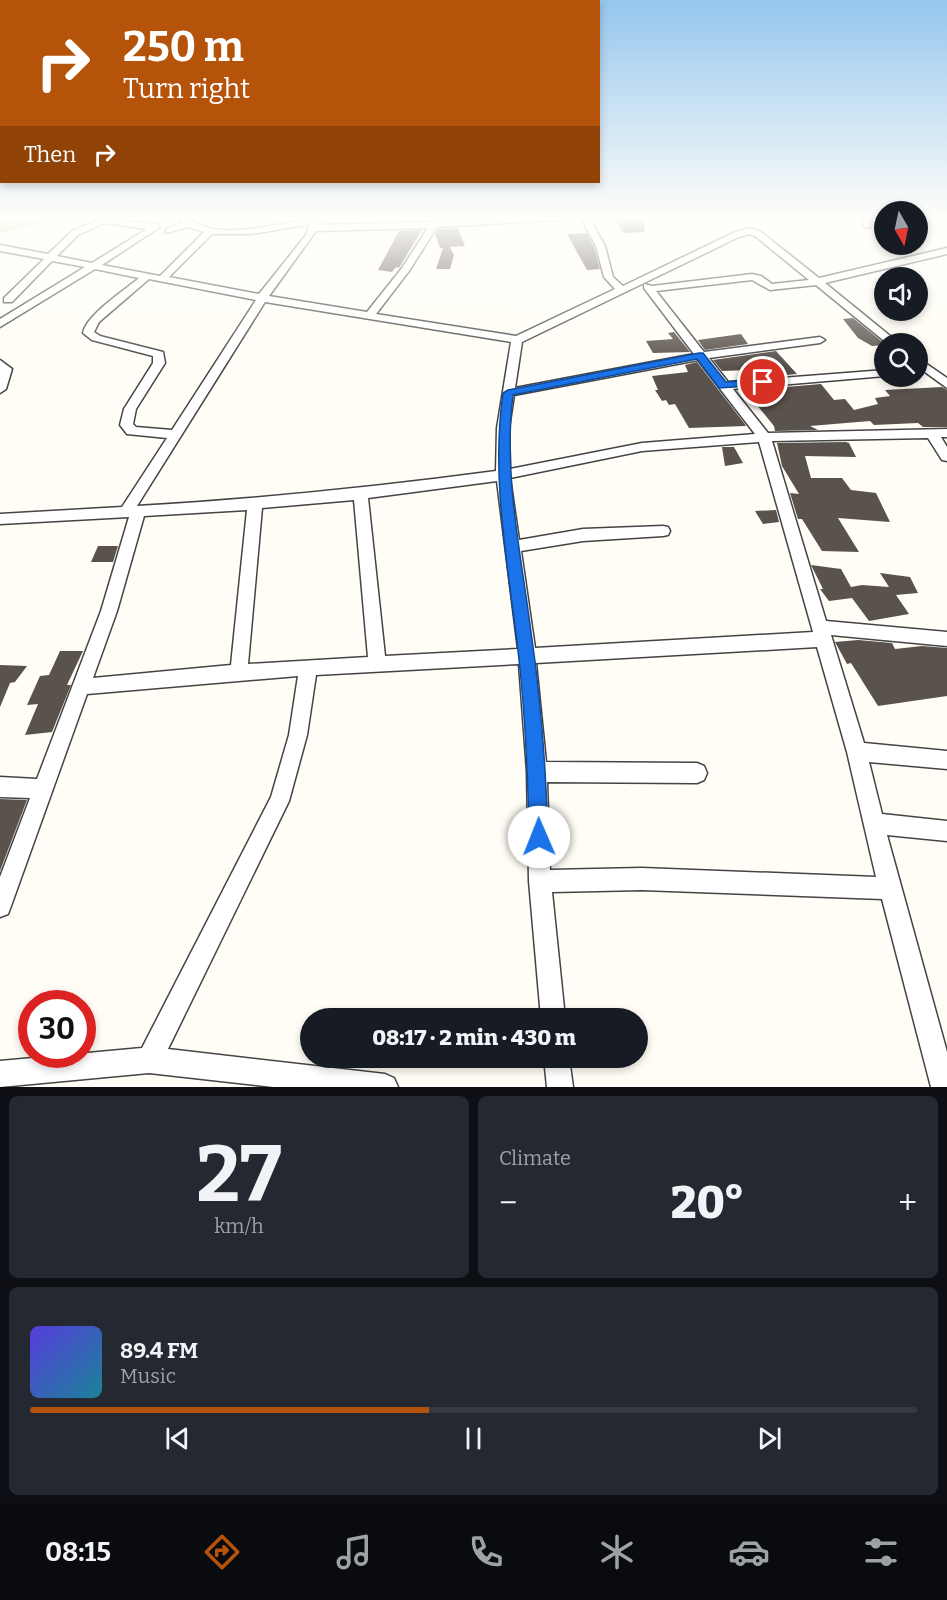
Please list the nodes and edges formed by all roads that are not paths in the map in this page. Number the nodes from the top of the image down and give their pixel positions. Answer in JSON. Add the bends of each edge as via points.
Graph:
{"nodes":[{"id":1,"x":43,"y":267,"type":"edge"},
{"id":2,"x":89,"y":267,"type":"edge"},
{"id":3,"x":94,"y":267,"type":"edge"},
{"id":4,"x":174,"y":267,"type":"edge"},
{"id":5,"x":284,"y":267,"type":"edge"},
{"id":6,"x":407,"y":267,"type":"edge"},
{"id":7,"x":605,"y":267,"type":"edge"},
{"id":8,"x":672,"y":267,"type":"edge"},
{"id":9,"x":798,"y":267,"type":"edge"},
{"id":10,"x":881,"y":267,"type":"edge"},
{"id":11,"x":146,"y":277,"type":"junction"},
{"id":12,"x":161,"y":280,"type":"junction"},
{"id":13,"x":816,"y":282,"type":"junction"},
{"id":14,"x":621,"y":289,"type":"junction"},
{"id":15,"x":262,"y":298,"type":"junction"},
{"id":16,"x":8,"y":300,"type":"dead end"},
{"id":17,"x":369,"y":316,"type":"junction"},
{"id":18,"x":0,"y":324,"type":"edge"},
{"id":19,"x":881,"y":333,"type":"edge"},
{"id":20,"x":517,"y":340,"type":"junction"},
{"id":21,"x":820,"y":340,"type":"dead end"},
{"id":22,"x":699,"y":356,"type":"junction"},
{"id":23,"x":0,"y":363,"type":"edge"},
{"id":24,"x":874,"y":374,"type":"edge"},
{"id":25,"x":928,"y":374,"type":"edge"},
{"id":26,"x":947,"y":384,"type":"edge"},
{"id":27,"x":723,"y":386,"type":"junction"},
{"id":28,"x":0,"y":389,"type":"edge"},
{"id":29,"x":508,"y":393,"type":"junction"},
{"id":30,"x":947,"y":433,"type":"edge"},
{"id":31,"x":175,"y":434,"type":"junction"},
{"id":32,"x":932,"y":434,"type":"junction"},
{"id":33,"x":764,"y":437,"type":"junction"},
{"id":34,"x":947,"y":457,"type":"edge"},
{"id":35,"x":503,"y":475,"type":"junction"},
{"id":36,"x":361,"y":494,"type":"junction"},
{"id":37,"x":255,"y":504,"type":"junction"},
{"id":38,"x":132,"y":511,"type":"junction"},
{"id":39,"x":0,"y":519,"type":"edge"},
{"id":40,"x":663,"y":531,"type":"dead end"},
{"id":41,"x":514,"y":546,"type":"junction"},
{"id":42,"x":821,"y":633,"type":"junction"},
{"id":43,"x":947,"y":639,"type":"edge"},
{"id":44,"x":527,"y":655,"type":"junction"},
{"id":45,"x":377,"y":663,"type":"junction"},
{"id":46,"x":308,"y":668,"type":"junction"},
{"id":47,"x":239,"y":672,"type":"junction"},
{"id":48,"x":81,"y":687,"type":"junction"},
{"id":49,"x":857,"y":752,"type":"junction"},
{"id":50,"x":947,"y":760,"type":"edge"},
{"id":51,"x":537,"y":772,"type":"junction"},
{"id":52,"x":697,"y":774,"type":"dead end"},
{"id":53,"x":0,"y":787,"type":"edge"},
{"id":54,"x":44,"y":789,"type":"junction"},
{"id":55,"x":874,"y":823,"type":"junction"},
{"id":56,"x":947,"y":831,"type":"edge"},
{"id":57,"x":540,"y":881,"type":"junction"},
{"id":58,"x":890,"y":888,"type":"junction"},
{"id":59,"x":0,"y":906,"type":"edge"},
{"id":60,"x":552,"y":1008,"type":"edge"},
{"id":61,"x":149,"y":1060,"type":"junction"},
{"id":62,"x":558,"y":1068,"type":"edge"},
{"id":63,"x":0,"y":1074,"type":"edge"},
{"id":64,"x":385,"y":1087,"type":"edge"},
{"id":65,"x":560,"y":1087,"type":"edge"},
{"id":66,"x":944,"y":1087,"type":"edge"}],
"edges":[{"from":1,"to":16,"type":"street"},
{"from":2,"to":18,"type":"street"},
{"from":3,"to":11,"type":"street"},
{"from":4,"to":12,"type":"street"},
{"from":5,"to":15,"type":"street"},
{"from":6,"to":17,"type":"street"},
{"from":7,"to":14,"type":"street","via":[[609,278]]},
{"from":8,"to":14,"type":"street"},
{"from":9,"to":13,"type":"street"},
{"from":10,"to":13,"type":"street"},
{"from":11,"to":12,"type":"street"},
{"from":11,"to":31,"type":"street","via":[[94,320],[88,333],[159,354],[159,363],[130,409],[126,425],[132,431]]},
{"from":12,"to":15,"type":"street"},
{"from":13,"to":19,"type":"street"},
{"from":13,"to":22,"type":"street","via":[[770,287],[752,277],[649,287]]},
{"from":14,"to":20,"type":"street"},
{"from":15,"to":17,"type":"street"},
{"from":15,"to":31,"type":"street"},
{"from":17,"to":20,"type":"street"},
{"from":20,"to":29,"type":"street"},
{"from":21,"to":22,"type":"street"},
{"from":22,"to":27,"type":"street"},
{"from":22,"to":29,"type":"street"},
{"from":23,"to":28,"type":"street","via":[[6,369]]},
{"from":24,"to":27,"type":"street"},
{"from":25,"to":26,"type":"street"},
{"from":27,"to":33,"type":"street"},
{"from":29,"to":35,"type":"street"},
{"from":30,"to":32,"type":"street"},
{"from":31,"to":38,"type":"street"},
{"from":32,"to":33,"type":"street"},
{"from":32,"to":34,"type":"street"},
{"from":33,"to":35,"type":"street","via":[[642,447]]},
{"from":33,"to":42,"type":"street"},
{"from":35,"to":36,"type":"street"},
{"from":35,"to":41,"type":"street"},
{"from":36,"to":37,"type":"street"},
{"from":36,"to":45,"type":"street"},
{"from":37,"to":38,"type":"street"},
{"from":37,"to":47,"type":"street"},
{"from":38,"to":39,"type":"street"},
{"from":38,"to":48,"type":"street","via":[[109,611]]},
{"from":40,"to":41,"type":"street","via":[[583,535]]},
{"from":41,"to":44,"type":"street"},
{"from":42,"to":43,"type":"street"},
{"from":42,"to":44,"type":"street"},
{"from":42,"to":49,"type":"street"},
{"from":44,"to":45,"type":"street"},
{"from":44,"to":51,"type":"street"},
{"from":45,"to":46,"type":"street"},
{"from":46,"to":47,"type":"street"},
{"from":46,"to":61,"type":"street","via":[[302,722],[279,801]]},
{"from":47,"to":48,"type":"street"},
{"from":48,"to":54,"type":"street"},
{"from":49,"to":50,"type":"street"},
{"from":49,"to":55,"type":"street"},
{"from":51,"to":52,"type":"street"},
{"from":51,"to":57,"type":"street"},
{"from":53,"to":54,"type":"street"},
{"from":54,"to":59,"type":"street"},
{"from":55,"to":56,"type":"street"},
{"from":55,"to":58,"type":"street"},
{"from":57,"to":58,"type":"street","via":[[642,879]]},
{"from":57,"to":60,"type":"street"},
{"from":58,"to":66,"type":"street"},
{"from":61,"to":63,"type":"street"},
{"from":61,"to":64,"type":"street"},
{"from":62,"to":65,"type":"street"}]}
